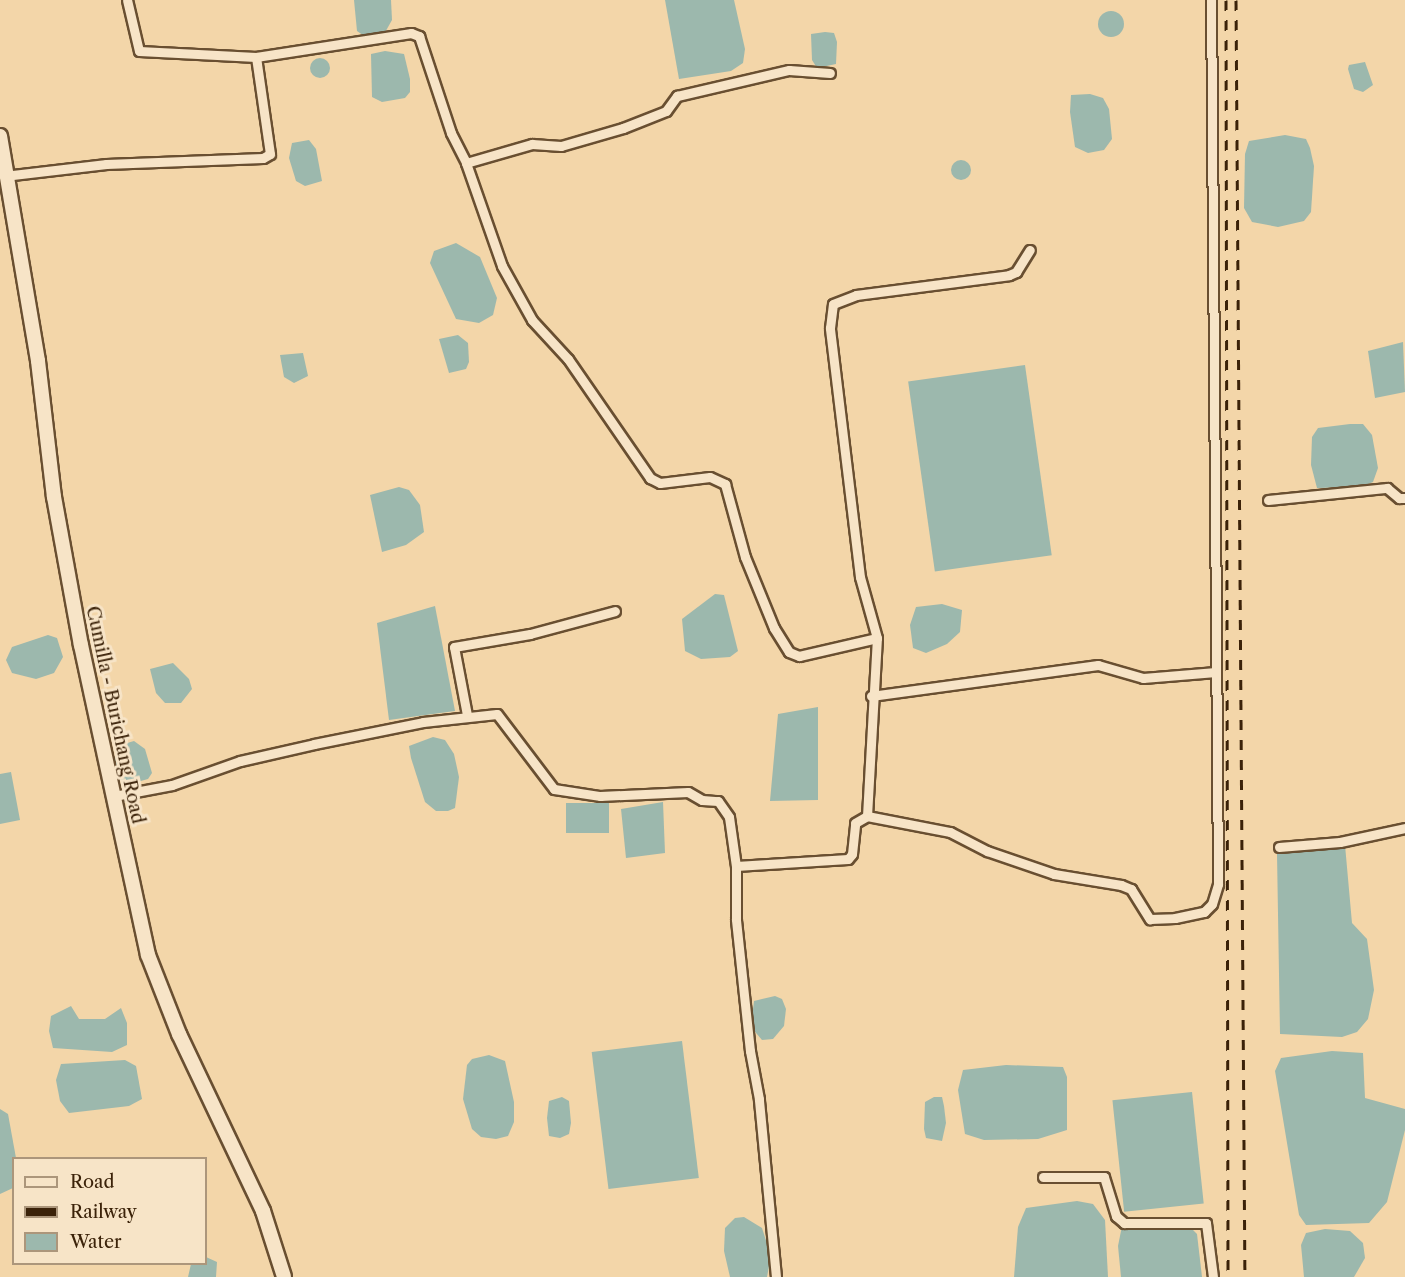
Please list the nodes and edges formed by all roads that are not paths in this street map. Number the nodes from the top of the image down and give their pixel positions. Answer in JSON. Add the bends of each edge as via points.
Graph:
{"nodes":[{"id":1,"x":127,"y":0,"type":"edge"},
{"id":2,"x":1211,"y":0,"type":"edge"},
{"id":3,"x":256,"y":57,"type":"junction"},
{"id":4,"x":830,"y":72,"type":"dead end"},
{"id":5,"x":0,"y":136,"type":"edge"},
{"id":6,"x":466,"y":163,"type":"junction"},
{"id":7,"x":2,"y":176,"type":"edge"},
{"id":8,"x":1030,"y":250,"type":"dead end"},
{"id":9,"x":1405,"y":498,"type":"edge"},
{"id":10,"x":1268,"y":500,"type":"dead end"},
{"id":11,"x":615,"y":611,"type":"dead end"},
{"id":12,"x":877,"y":638,"type":"junction"},
{"id":13,"x":1215,"y":672,"type":"junction"},
{"id":14,"x":871,"y":696,"type":"junction"},
{"id":15,"x":466,"y":716,"type":"junction"},
{"id":16,"x":114,"y":796,"type":"junction"},
{"id":17,"x":867,"y":816,"type":"junction"},
{"id":18,"x":1405,"y":828,"type":"edge"},
{"id":19,"x":1279,"y":847,"type":"dead end"},
{"id":20,"x":736,"y":866,"type":"junction"},
{"id":21,"x":1043,"y":1177,"type":"dead end"},
{"id":22,"x":284,"y":1277,"type":"edge"},
{"id":23,"x":776,"y":1277,"type":"edge"},
{"id":24,"x":1213,"y":1277,"type":"edge"}],
"edges":[{"from":1,"to":3,"type":"street","via":[[139,51]]},
{"from":2,"to":13,"type":"street"},
{"from":3,"to":6,"type":"street","via":[[411,33],[419,36],[451,133]]},
{"from":3,"to":7,"type":"street","via":[[272,151],[263,158],[106,164]]},
{"from":4,"to":6,"type":"street","via":[[789,70],[677,96],[666,111],[623,128],[561,146],[532,144]]},
{"from":5,"to":7,"type":"main road","name":"Cumilla - Burichang Road"},
{"from":6,"to":12,"type":"street","via":[[502,266],[532,320],[568,359],[650,478],[660,483],[710,477],[720,478],[725,484],[745,557],[774,628],[789,652],[799,656]]},
{"from":7,"to":16,"type":"main road","name":"Cumilla - Burichang Road","via":[[38,361],[54,497]]},
{"from":8,"to":12,"type":"street","via":[[1016,272],[1009,275],[856,295],[833,304],[830,328],[859,566]]},
{"from":9,"to":10,"type":"street","via":[[1387,488]]},
{"from":11,"to":15,"type":"street","via":[[530,634],[454,647]]},
{"from":12,"to":14,"type":"street"},
{"from":13,"to":14,"type":"street","via":[[1143,678],[1098,665]]},
{"from":13,"to":17,"type":"street","via":[[1218,884],[1212,904],[1204,912],[1150,919],[1131,889],[1121,885],[1061,876],[987,851],[950,832]]},
{"from":14,"to":17,"type":"street"},
{"from":15,"to":16,"type":"street","via":[[314,744]]},
{"from":15,"to":20,"type":"street","via":[[503,717],[544,779],[564,793],[600,796],[688,792],[702,800],[718,801],[729,817]]},
{"from":16,"to":22,"type":"main road","name":"Cumilla - Burichang Road","via":[[148,955],[179,1034],[263,1212]]},
{"from":17,"to":20,"type":"street","via":[[855,823],[848,859]]},
{"from":18,"to":19,"type":"street","via":[[1340,842]]},
{"from":20,"to":23,"type":"street","via":[[736,919]]},
{"from":21,"to":24,"type":"street","via":[[1104,1177],[1116,1216],[1124,1223],[1206,1222]]}]}
